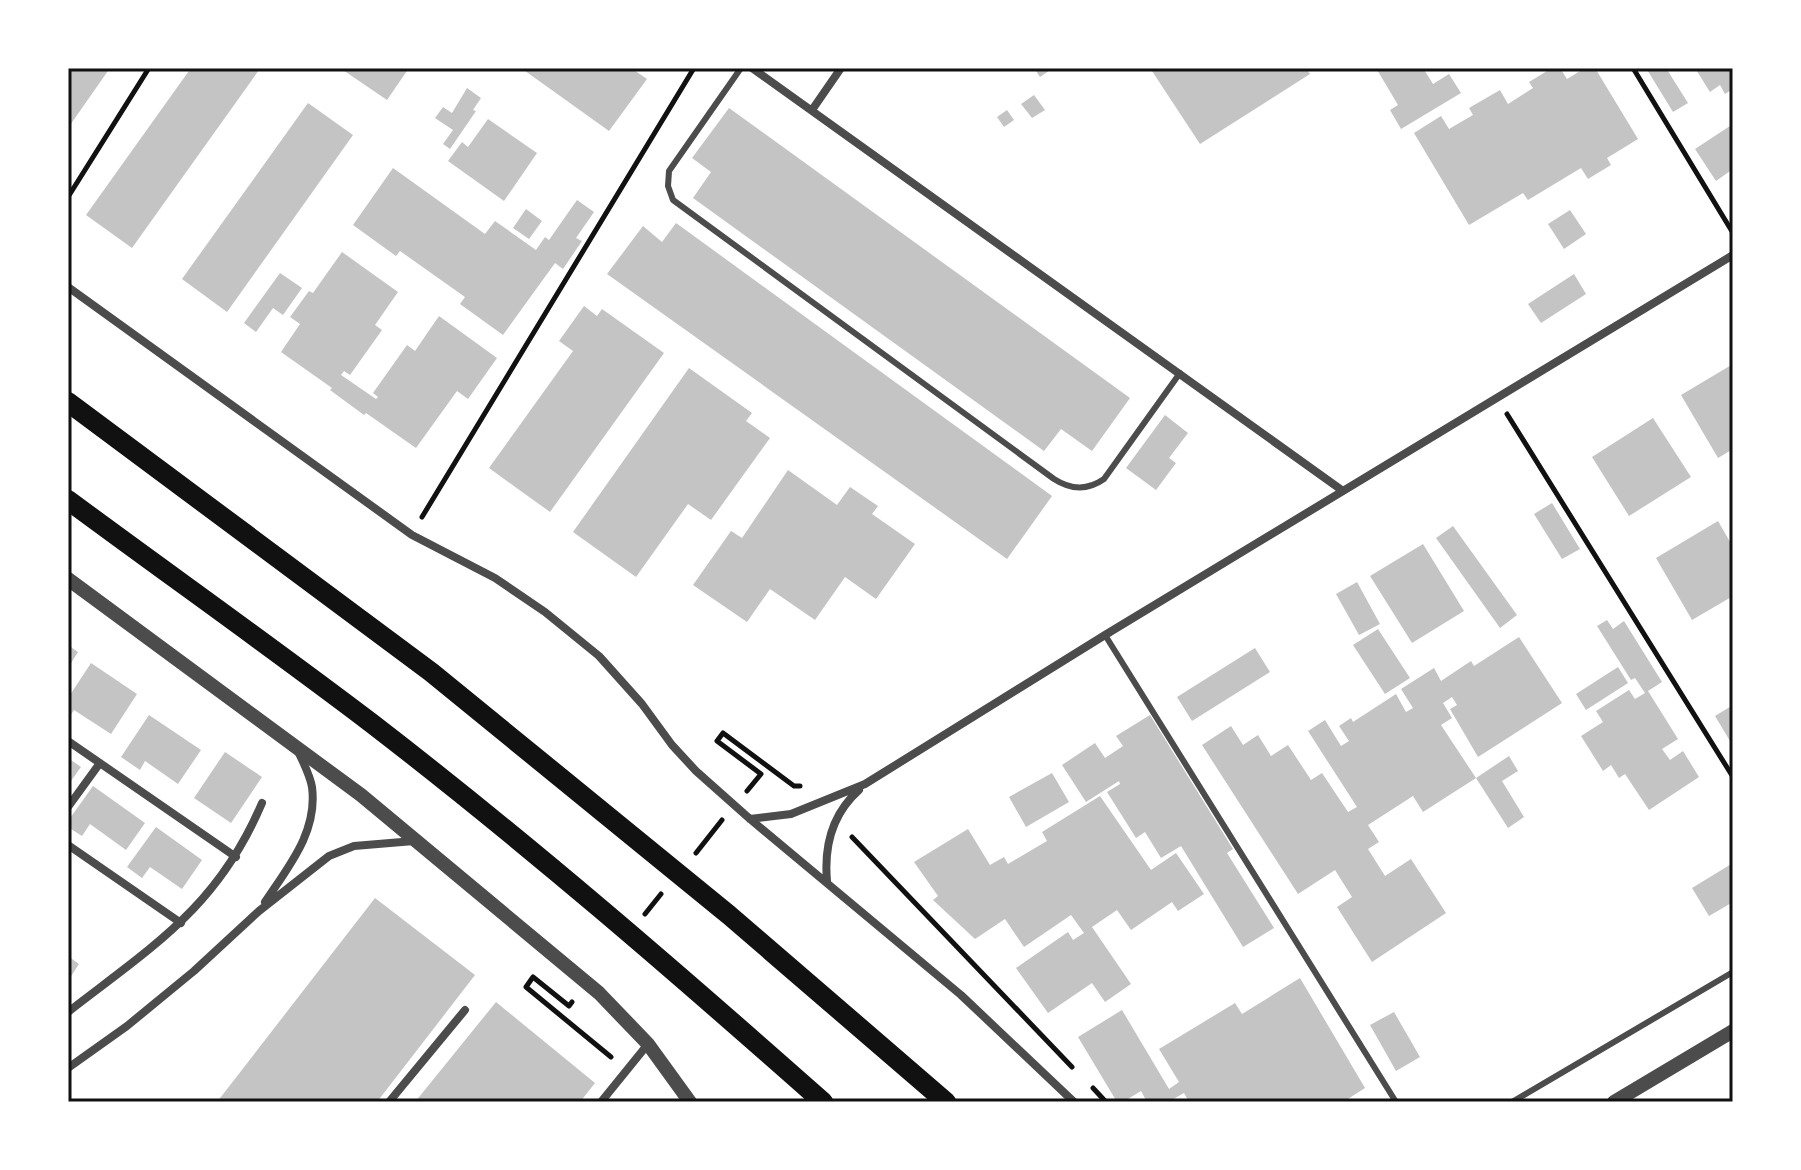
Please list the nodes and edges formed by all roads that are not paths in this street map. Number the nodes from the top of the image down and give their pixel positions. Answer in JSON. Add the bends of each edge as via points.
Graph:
{"nodes":[{"id":1,"x":741,"y":68,"type":"edge"},
{"id":2,"x":752,"y":68,"type":"edge"},
{"id":3,"x":841,"y":68,"type":"edge"},
{"id":4,"x":812,"y":110,"type":"junction"},
{"id":5,"x":1733,"y":255,"type":"edge"},
{"id":6,"x":68,"y":287,"type":"edge"},
{"id":7,"x":1180,"y":373,"type":"junction"},
{"id":8,"x":68,"y":402,"type":"edge"},
{"id":9,"x":1343,"y":491,"type":"junction"},
{"id":10,"x":68,"y":500,"type":"edge"},
{"id":11,"x":68,"y":579,"type":"edge"},
{"id":12,"x":1105,"y":635,"type":"junction"},
{"id":13,"x":68,"y":741,"type":"edge"},
{"id":14,"x":296,"y":747,"type":"junction"},
{"id":15,"x":100,"y":763,"type":"junction"},
{"id":16,"x":865,"y":784,"type":"junction"},
{"id":17,"x":262,"y":803,"type":"dead end"},
{"id":18,"x":68,"y":807,"type":"edge"},
{"id":19,"x":750,"y":819,"type":"junction"},
{"id":20,"x":419,"y":841,"type":"junction"},
{"id":21,"x":68,"y":845,"type":"edge"},
{"id":22,"x":236,"y":857,"type":"junction"},
{"id":23,"x":827,"y":881,"type":"junction"},
{"id":24,"x":259,"y":911,"type":"junction"},
{"id":25,"x":181,"y":923,"type":"junction"},
{"id":26,"x":1733,"y":972,"type":"edge"},
{"id":27,"x":465,"y":1010,"type":"dead end"},
{"id":28,"x":68,"y":1012,"type":"edge"},
{"id":29,"x":1733,"y":1031,"type":"edge"},
{"id":30,"x":648,"y":1044,"type":"junction"},
{"id":31,"x":68,"y":1068,"type":"edge"},
{"id":32,"x":389,"y":1102,"type":"edge"},
{"id":33,"x":601,"y":1102,"type":"edge"},
{"id":34,"x":690,"y":1102,"type":"edge"},
{"id":35,"x":823,"y":1102,"type":"edge"},
{"id":36,"x":946,"y":1102,"type":"edge"},
{"id":37,"x":1074,"y":1102,"type":"edge"},
{"id":38,"x":1396,"y":1102,"type":"edge"},
{"id":39,"x":1512,"y":1102,"type":"edge"},
{"id":40,"x":1614,"y":1102,"type":"edge"}],
"edges":[{"from":1,"to":7,"type":"lane","via":[[669,171],[673,200],[1054,479],[1074,488],[1104,479]]},
{"from":2,"to":4,"type":"street"},
{"from":3,"to":4,"type":"street"},
{"from":4,"to":7,"type":"street"},
{"from":5,"to":9,"type":"street"},
{"from":6,"to":19,"type":"street","via":[[412,535],[495,578],[545,612],[599,656],[696,771]]},
{"from":7,"to":9,"type":"street"},
{"from":8,"to":36,"type":"main road","via":[[431,672],[729,915]]},
{"from":9,"to":12,"type":"street"},
{"from":10,"to":35,"type":"main road","via":[[369,722],[524,845]]},
{"from":11,"to":14,"type":"street"},
{"from":12,"to":16,"type":"street"},
{"from":12,"to":38,"type":"lane"},
{"from":13,"to":15,"type":"street"},
{"from":14,"to":20,"type":"street"},
{"from":14,"to":24,"type":"street","via":[[312,784],[309,826]]},
{"from":15,"to":18,"type":"street"},
{"from":15,"to":22,"type":"street"},
{"from":16,"to":19,"type":"street","via":[[791,814]]},
{"from":16,"to":23,"type":"street","via":[[836,822],[828,845]]},
{"from":17,"to":22,"type":"street"},
{"from":19,"to":23,"type":"street"},
{"from":20,"to":24,"type":"street","via":[[354,846],[329,856]]},
{"from":20,"to":30,"type":"street","via":[[599,993]]},
{"from":21,"to":25,"type":"street"},
{"from":22,"to":25,"type":"street"},
{"from":23,"to":37,"type":"street","via":[[961,995]]},
{"from":24,"to":31,"type":"street","via":[[194,971]]},
{"from":25,"to":28,"type":"street"},
{"from":26,"to":39,"type":"lane"},
{"from":27,"to":32,"type":"street"},
{"from":29,"to":40,"type":"street"},
{"from":30,"to":33,"type":"street"},
{"from":30,"to":34,"type":"street"}]}
